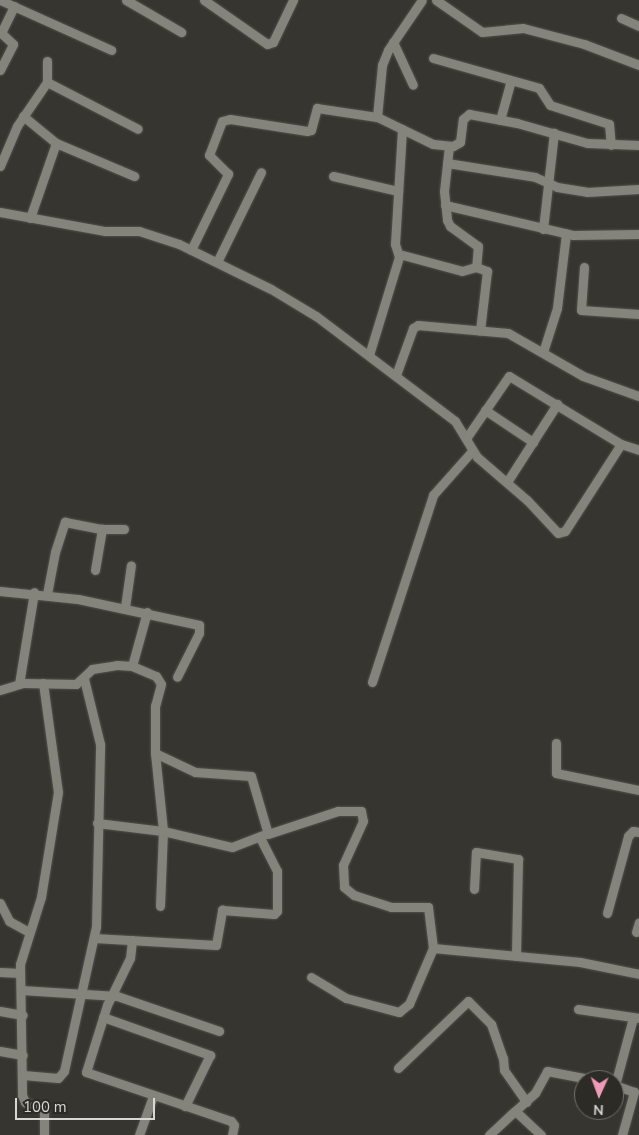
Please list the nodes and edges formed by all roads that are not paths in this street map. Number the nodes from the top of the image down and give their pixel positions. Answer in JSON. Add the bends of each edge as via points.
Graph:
{"nodes":[{"id":1,"x":0,"y":0,"type":"edge"},
{"id":2,"x":126,"y":0,"type":"edge"},
{"id":3,"x":204,"y":0,"type":"edge"},
{"id":4,"x":293,"y":0,"type":"edge"},
{"id":5,"x":422,"y":0,"type":"edge"},
{"id":6,"x":436,"y":0,"type":"edge"},
{"id":7,"x":14,"y":6,"type":"junction"},
{"id":8,"x":621,"y":18,"type":"dead end"},
{"id":9,"x":639,"y":26,"type":"edge"},
{"id":10,"x":181,"y":32,"type":"dead end"},
{"id":11,"x":393,"y":42,"type":"junction"},
{"id":12,"x":111,"y":50,"type":"dead end"},
{"id":13,"x":433,"y":58,"type":"dead end"},
{"id":14,"x":47,"y":61,"type":"dead end"},
{"id":15,"x":639,"y":65,"type":"edge"},
{"id":16,"x":0,"y":70,"type":"edge"},
{"id":17,"x":511,"y":80,"type":"junction"},
{"id":18,"x":46,"y":82,"type":"junction"},
{"id":19,"x":413,"y":85,"type":"dead end"},
{"id":20,"x":23,"y":116,"type":"junction"},
{"id":21,"x":377,"y":117,"type":"junction"},
{"id":22,"x":500,"y":120,"type":"junction"},
{"id":23,"x":402,"y":128,"type":"junction"},
{"id":24,"x":138,"y":129,"type":"dead end"},
{"id":25,"x":554,"y":133,"type":"junction"},
{"id":26,"x":56,"y":143,"type":"junction"},
{"id":27,"x":639,"y":145,"type":"edge"},
{"id":28,"x":449,"y":146,"type":"junction"},
{"id":29,"x":611,"y":146,"type":"junction"},
{"id":30,"x":447,"y":163,"type":"junction"},
{"id":31,"x":0,"y":166,"type":"edge"},
{"id":32,"x":262,"y":172,"type":"dead end"},
{"id":33,"x":134,"y":176,"type":"dead end"},
{"id":34,"x":333,"y":176,"type":"dead end"},
{"id":35,"x":548,"y":183,"type":"junction"},
{"id":36,"x":639,"y":189,"type":"edge"},
{"id":37,"x":398,"y":191,"type":"junction"},
{"id":38,"x":446,"y":205,"type":"junction"},
{"id":39,"x":0,"y":212,"type":"edge"},
{"id":40,"x":30,"y":218,"type":"junction"},
{"id":41,"x":543,"y":229,"type":"junction"},
{"id":42,"x":566,"y":234,"type":"junction"},
{"id":43,"x":639,"y":234,"type":"edge"},
{"id":44,"x":191,"y":250,"type":"junction"},
{"id":45,"x":399,"y":254,"type":"junction"},
{"id":46,"x":216,"y":262,"type":"junction"},
{"id":47,"x":476,"y":267,"type":"junction"},
{"id":48,"x":584,"y":267,"type":"dead end"},
{"id":49,"x":639,"y":314,"type":"edge"},
{"id":50,"x":480,"y":331,"type":"junction"},
{"id":51,"x":543,"y":352,"type":"junction"},
{"id":52,"x":369,"y":355,"type":"junction"},
{"id":53,"x":396,"y":375,"type":"junction"},
{"id":54,"x":639,"y":396,"type":"edge"},
{"id":55,"x":556,"y":404,"type":"junction"},
{"id":56,"x":485,"y":410,"type":"junction"},
{"id":57,"x":466,"y":437,"type":"junction"},
{"id":58,"x":533,"y":442,"type":"junction"},
{"id":59,"x":621,"y":444,"type":"junction"},
{"id":60,"x":639,"y":450,"type":"edge"},
{"id":61,"x":472,"y":451,"type":"junction"},
{"id":62,"x":508,"y":482,"type":"junction"},
{"id":63,"x":102,"y":529,"type":"junction"},
{"id":64,"x":124,"y":529,"type":"dead end"},
{"id":65,"x":130,"y":565,"type":"dead end"},
{"id":66,"x":95,"y":570,"type":"dead end"},
{"id":67,"x":0,"y":591,"type":"edge"},
{"id":68,"x":34,"y":592,"type":"junction"},
{"id":69,"x":47,"y":594,"type":"junction"},
{"id":70,"x":124,"y":607,"type":"junction"},
{"id":71,"x":147,"y":612,"type":"junction"},
{"id":72,"x":132,"y":666,"type":"junction"},
{"id":73,"x":177,"y":677,"type":"dead end"},
{"id":74,"x":84,"y":679,"type":"junction"},
{"id":75,"x":372,"y":682,"type":"dead end"},
{"id":76,"x":43,"y":683,"type":"junction"},
{"id":77,"x":19,"y":684,"type":"junction"},
{"id":78,"x":0,"y":690,"type":"edge"},
{"id":79,"x":556,"y":743,"type":"dead end"},
{"id":80,"x":155,"y":753,"type":"junction"},
{"id":81,"x":639,"y":790,"type":"edge"},
{"id":82,"x":97,"y":823,"type":"junction"},
{"id":83,"x":163,"y":831,"type":"junction"},
{"id":84,"x":639,"y":832,"type":"edge"},
{"id":85,"x":264,"y":836,"type":"junction"},
{"id":86,"x":474,"y":888,"type":"dead end"},
{"id":87,"x":0,"y":903,"type":"edge"},
{"id":88,"x":160,"y":906,"type":"dead end"},
{"id":89,"x":607,"y":913,"type":"dead end"},
{"id":90,"x":639,"y":922,"type":"edge"},
{"id":91,"x":29,"y":932,"type":"junction"},
{"id":92,"x":636,"y":932,"type":"dead end"},
{"id":93,"x":94,"y":938,"type":"junction"},
{"id":94,"x":132,"y":940,"type":"junction"},
{"id":95,"x":433,"y":948,"type":"junction"},
{"id":96,"x":516,"y":956,"type":"junction"},
{"id":97,"x":0,"y":972,"type":"edge"},
{"id":98,"x":20,"y":973,"type":"junction"},
{"id":99,"x":639,"y":974,"type":"edge"},
{"id":100,"x":311,"y":977,"type":"dead end"},
{"id":101,"x":21,"y":990,"type":"junction"},
{"id":102,"x":81,"y":994,"type":"junction"},
{"id":103,"x":111,"y":995,"type":"junction"},
{"id":104,"x":578,"y":1009,"type":"dead end"},
{"id":105,"x":0,"y":1011,"type":"edge"},
{"id":106,"x":23,"y":1015,"type":"junction"},
{"id":107,"x":103,"y":1017,"type":"junction"},
{"id":108,"x":636,"y":1018,"type":"edge"},
{"id":109,"x":219,"y":1031,"type":"dead end"},
{"id":110,"x":0,"y":1051,"type":"edge"},
{"id":111,"x":23,"y":1056,"type":"junction"},
{"id":112,"x":398,"y":1068,"type":"dead end"},
{"id":113,"x":620,"y":1070,"type":"edge"},
{"id":114,"x":23,"y":1075,"type":"junction"},
{"id":115,"x":574,"y":1075,"type":"edge"},
{"id":116,"x":624,"y":1088,"type":"edge"},
{"id":117,"x":152,"y":1096,"type":"junction"},
{"id":118,"x":526,"y":1102,"type":"junction"},
{"id":119,"x":186,"y":1106,"type":"junction"},
{"id":120,"x":515,"y":1111,"type":"junction"},
{"id":121,"x":628,"y":1111,"type":"junction"},
{"id":122,"x":639,"y":1114,"type":"edge"},
{"id":123,"x":44,"y":1135,"type":"edge"},
{"id":124,"x":139,"y":1135,"type":"edge"},
{"id":125,"x":232,"y":1135,"type":"edge"},
{"id":126,"x":489,"y":1135,"type":"edge"},
{"id":127,"x":541,"y":1135,"type":"edge"},
{"id":128,"x":622,"y":1135,"type":"edge"}],
"edges":[{"from":1,"to":7,"type":"street"},
{"from":2,"to":10,"type":"street"},
{"from":3,"to":4,"type":"street","via":[[267,44],[273,42]]},
{"from":5,"to":11,"type":"street"},
{"from":6,"to":15,"type":"street","via":[[482,32],[523,28],[584,44]]},
{"from":7,"to":12,"type":"street"},
{"from":7,"to":16,"type":"street","via":[[1,33],[13,44]]},
{"from":8,"to":9,"type":"street"},
{"from":11,"to":19,"type":"street"},
{"from":11,"to":21,"type":"street","via":[[382,65]]},
{"from":13,"to":17,"type":"street"},
{"from":14,"to":18,"type":"street"},
{"from":17,"to":22,"type":"street"},
{"from":17,"to":29,"type":"street","via":[[539,88],[550,105],[609,124]]},
{"from":18,"to":20,"type":"street"},
{"from":18,"to":24,"type":"street"},
{"from":20,"to":26,"type":"street"},
{"from":20,"to":31,"type":"street"},
{"from":21,"to":23,"type":"street"},
{"from":21,"to":44,"type":"street","via":[[317,108],[311,130],[307,131],[222,120],[209,155],[228,174]]},
{"from":22,"to":25,"type":"street"},
{"from":22,"to":28,"type":"street","via":[[465,115],[460,142]]},
{"from":23,"to":28,"type":"street","via":[[433,144]]},
{"from":23,"to":37,"type":"street"},
{"from":25,"to":29,"type":"street"},
{"from":25,"to":35,"type":"street"},
{"from":26,"to":33,"type":"street"},
{"from":26,"to":40,"type":"street"},
{"from":27,"to":29,"type":"street"},
{"from":28,"to":30,"type":"street"},
{"from":30,"to":35,"type":"street","via":[[535,176]]},
{"from":30,"to":38,"type":"street"},
{"from":32,"to":46,"type":"street"},
{"from":34,"to":37,"type":"street"},
{"from":35,"to":36,"type":"street","via":[[587,192]]},
{"from":35,"to":41,"type":"street"},
{"from":37,"to":45,"type":"street","via":[[395,244]]},
{"from":38,"to":41,"type":"street"},
{"from":38,"to":47,"type":"street","via":[[450,226],[478,246]]},
{"from":39,"to":40,"type":"street"},
{"from":40,"to":44,"type":"street","via":[[105,231],[139,231]]},
{"from":41,"to":42,"type":"street"},
{"from":42,"to":43,"type":"street"},
{"from":42,"to":51,"type":"street","via":[[557,308]]},
{"from":44,"to":46,"type":"street"},
{"from":45,"to":47,"type":"street","via":[[462,271]]},
{"from":45,"to":52,"type":"street"},
{"from":46,"to":52,"type":"street","via":[[316,316]]},
{"from":47,"to":50,"type":"street","via":[[487,271]]},
{"from":48,"to":49,"type":"street","via":[[581,310]]},
{"from":50,"to":51,"type":"street","via":[[517,336]]},
{"from":50,"to":53,"type":"street","via":[[416,325]]},
{"from":51,"to":54,"type":"street","via":[[583,376]]},
{"from":52,"to":53,"type":"street"},
{"from":53,"to":57,"type":"street","via":[[455,421]]},
{"from":55,"to":56,"type":"street","via":[[509,376]]},
{"from":55,"to":58,"type":"street"},
{"from":55,"to":59,"type":"street"},
{"from":56,"to":57,"type":"street"},
{"from":56,"to":58,"type":"street"},
{"from":57,"to":61,"type":"street"},
{"from":58,"to":62,"type":"street"},
{"from":59,"to":60,"type":"street"},
{"from":59,"to":62,"type":"street","via":[[563,533],[556,531]]},
{"from":61,"to":62,"type":"street"},
{"from":61,"to":75,"type":"street","via":[[433,495]]},
{"from":63,"to":64,"type":"street"},
{"from":63,"to":66,"type":"street"},
{"from":63,"to":69,"type":"street","via":[[65,522]]},
{"from":65,"to":70,"type":"street"},
{"from":67,"to":68,"type":"street"},
{"from":68,"to":69,"type":"street"},
{"from":68,"to":77,"type":"street"},
{"from":69,"to":70,"type":"street"},
{"from":70,"to":71,"type":"street"},
{"from":71,"to":72,"type":"street"},
{"from":71,"to":73,"type":"street","via":[[199,625],[199,633]]},
{"from":72,"to":74,"type":"street","via":[[96,668]]},
{"from":72,"to":80,"type":"street","via":[[161,680],[155,706]]},
{"from":74,"to":76,"type":"street","via":[[71,684]]},
{"from":74,"to":82,"type":"street","via":[[100,744]]},
{"from":76,"to":77,"type":"street"},
{"from":76,"to":91,"type":"street","via":[[58,792],[41,897]]},
{"from":77,"to":78,"type":"street"},
{"from":79,"to":81,"type":"street","via":[[556,773]]},
{"from":80,"to":83,"type":"street"},
{"from":80,"to":85,"type":"street","via":[[195,772],[251,776]]},
{"from":82,"to":83,"type":"street"},
{"from":82,"to":93,"type":"street","via":[[99,892]]},
{"from":83,"to":85,"type":"street","via":[[232,847]]},
{"from":83,"to":88,"type":"street"},
{"from":84,"to":89,"type":"street","via":[[633,831],[628,836]]},
{"from":85,"to":94,"type":"street","via":[[277,871],[277,912],[222,910],[216,945]]},
{"from":85,"to":95,"type":"street","via":[[338,811],[361,811],[363,821],[343,866],[344,887],[354,895],[391,907],[428,907]]},
{"from":86,"to":96,"type":"street","via":[[476,852],[518,859]]},
{"from":87,"to":91,"type":"street","via":[[9,921]]},
{"from":90,"to":92,"type":"street"},
{"from":91,"to":98,"type":"street","via":[[22,952]]},
{"from":93,"to":94,"type":"street"},
{"from":93,"to":102,"type":"street"},
{"from":94,"to":103,"type":"street","via":[[130,958]]},
{"from":95,"to":96,"type":"street"},
{"from":95,"to":100,"type":"street","via":[[403,1012],[346,998]]},
{"from":96,"to":99,"type":"street","via":[[580,962]]},
{"from":97,"to":98,"type":"street"},
{"from":98,"to":101,"type":"street"},
{"from":101,"to":102,"type":"street"},
{"from":101,"to":106,"type":"street"},
{"from":102,"to":103,"type":"street"},
{"from":102,"to":114,"type":"street","via":[[62,1076]]},
{"from":103,"to":107,"type":"street"},
{"from":103,"to":109,"type":"street"},
{"from":104,"to":108,"type":"street"},
{"from":105,"to":106,"type":"street"},
{"from":106,"to":111,"type":"street"},
{"from":107,"to":117,"type":"street","via":[[87,1074]]},
{"from":107,"to":119,"type":"street","via":[[210,1055]]},
{"from":108,"to":113,"type":"street"},
{"from":110,"to":111,"type":"street"},
{"from":111,"to":114,"type":"street"},
{"from":112,"to":118,"type":"street","via":[[468,1001],[491,1024],[504,1070]]},
{"from":114,"to":123,"type":"street","via":[[23,1099],[42,1108]]},
{"from":115,"to":118,"type":"street","via":[[550,1070]]},
{"from":116,"to":121,"type":"street","via":[[634,1092]]},
{"from":117,"to":119,"type":"street"},
{"from":117,"to":124,"type":"street"},
{"from":118,"to":120,"type":"street"},
{"from":119,"to":125,"type":"street","via":[[233,1122]]},
{"from":120,"to":126,"type":"street"},
{"from":120,"to":127,"type":"street"},
{"from":121,"to":122,"type":"street"},
{"from":121,"to":128,"type":"street"}]}
